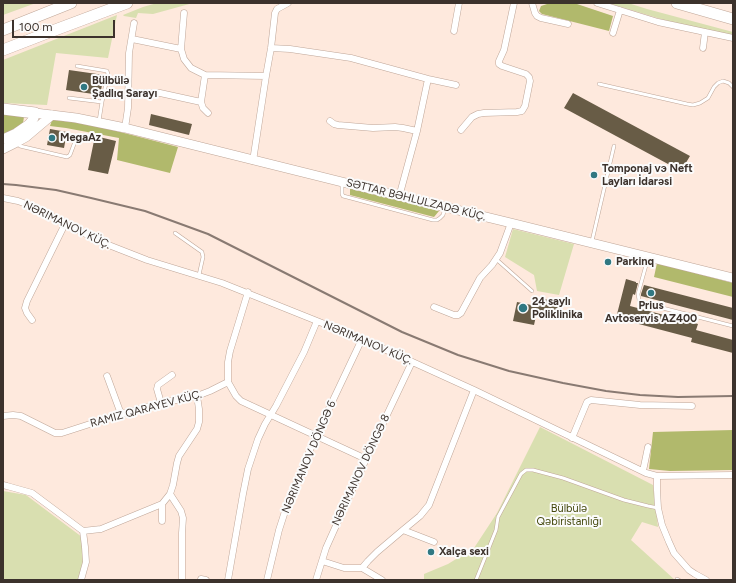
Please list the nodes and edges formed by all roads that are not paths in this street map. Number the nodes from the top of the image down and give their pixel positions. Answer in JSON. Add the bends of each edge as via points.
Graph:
{"nodes":[{"id":1,"x":71,"y":3,"type":"edge"},
{"id":2,"x":127,"y":3,"type":"edge"},
{"id":3,"x":288,"y":3,"type":"edge"},
{"id":4,"x":459,"y":3,"type":"edge"},
{"id":5,"x":514,"y":3,"type":"edge"},
{"id":6,"x":532,"y":3,"type":"edge"},
{"id":7,"x":597,"y":3,"type":"edge"},
{"id":8,"x":677,"y":3,"type":"edge"},
{"id":9,"x":620,"y":10,"type":"junction"},
{"id":10,"x":184,"y":13,"type":"dead end"},
{"id":11,"x":733,"y":20,"type":"edge"},
{"id":12,"x":134,"y":24,"type":"dead end"},
{"id":13,"x":568,"y":24,"type":"dead end"},
{"id":14,"x":3,"y":30,"type":"edge"},
{"id":15,"x":454,"y":31,"type":"dead end"},
{"id":16,"x":705,"y":32,"type":"junction"},
{"id":17,"x":614,"y":33,"type":"dead end"},
{"id":18,"x":733,"y":38,"type":"edge"},
{"id":19,"x":132,"y":39,"type":"junction"},
{"id":20,"x":271,"y":48,"type":"junction"},
{"id":21,"x":703,"y":48,"type":"dead end"},
{"id":22,"x":181,"y":49,"type":"junction"},
{"id":23,"x":3,"y":50,"type":"edge"},
{"id":24,"x":77,"y":66,"type":"dead end"},
{"id":25,"x":205,"y":74,"type":"junction"},
{"id":26,"x":266,"y":76,"type":"junction"},
{"id":27,"x":428,"y":78,"type":"junction"},
{"id":28,"x":599,"y":84,"type":"dead end"},
{"id":29,"x":456,"y":85,"type":"dead end"},
{"id":30,"x":733,"y":87,"type":"edge"},
{"id":31,"x":128,"y":93,"type":"junction"},
{"id":32,"x":69,"y":98,"type":"dead end"},
{"id":33,"x":102,"y":102,"type":"junction"},
{"id":34,"x":201,"y":102,"type":"junction"},
{"id":35,"x":3,"y":109,"type":"edge"},
{"id":36,"x":35,"y":113,"type":"junction"},
{"id":37,"x":208,"y":113,"type":"dead end"},
{"id":38,"x":52,"y":115,"type":"junction"},
{"id":39,"x":330,"y":121,"type":"dead end"},
{"id":40,"x":98,"y":123,"type":"junction"},
{"id":41,"x":125,"y":128,"type":"junction"},
{"id":42,"x":461,"y":130,"type":"dead end"},
{"id":43,"x":417,"y":131,"type":"junction"},
{"id":44,"x":3,"y":139,"type":"edge"},
{"id":45,"x":76,"y":139,"type":"dead end"},
{"id":46,"x":17,"y":142,"type":"junction"},
{"id":47,"x":614,"y":146,"type":"dead end"},
{"id":48,"x":3,"y":149,"type":"edge"},
{"id":49,"x":254,"y":161,"type":"junction"},
{"id":50,"x":342,"y":182,"type":"junction"},
{"id":51,"x":399,"y":196,"type":"junction"},
{"id":52,"x":3,"y":198,"type":"edge"},
{"id":53,"x":445,"y":208,"type":"junction"},
{"id":54,"x":511,"y":223,"type":"junction"},
{"id":55,"x":65,"y":224,"type":"junction"},
{"id":56,"x":175,"y":233,"type":"dead end"},
{"id":57,"x":592,"y":243,"type":"junction"},
{"id":58,"x":648,"y":257,"type":"junction"},
{"id":59,"x":496,"y":259,"type":"junction"},
{"id":60,"x":199,"y":275,"type":"junction"},
{"id":61,"x":733,"y":278,"type":"edge"},
{"id":62,"x":532,"y":291,"type":"dead end"},
{"id":63,"x":248,"y":292,"type":"junction"},
{"id":64,"x":434,"y":307,"type":"dead end"},
{"id":65,"x":32,"y":320,"type":"dead end"},
{"id":66,"x":317,"y":321,"type":"junction"},
{"id":67,"x":733,"y":326,"type":"edge"},
{"id":68,"x":362,"y":339,"type":"junction"},
{"id":69,"x":412,"y":362,"type":"junction"},
{"id":70,"x":172,"y":375,"type":"dead end"},
{"id":71,"x":107,"y":376,"type":"dead end"},
{"id":72,"x":228,"y":382,"type":"junction"},
{"id":73,"x":474,"y":390,"type":"junction"},
{"id":74,"x":197,"y":396,"type":"junction"},
{"id":75,"x":162,"y":403,"type":"junction"},
{"id":76,"x":692,"y":406,"type":"dead end"},
{"id":77,"x":121,"y":414,"type":"junction"},
{"id":78,"x":270,"y":415,"type":"junction"},
{"id":79,"x":3,"y":416,"type":"edge"},
{"id":80,"x":316,"y":436,"type":"junction"},
{"id":81,"x":572,"y":438,"type":"junction"},
{"id":82,"x":648,"y":447,"type":"dead end"},
{"id":83,"x":366,"y":459,"type":"junction"},
{"id":84,"x":642,"y":471,"type":"junction"},
{"id":85,"x":733,"y":475,"type":"edge"},
{"id":86,"x":657,"y":476,"type":"junction"},
{"id":87,"x":3,"y":485,"type":"edge"},
{"id":88,"x":170,"y":494,"type":"junction"},
{"id":89,"x":162,"y":504,"type":"junction"},
{"id":90,"x":658,"y":508,"type":"junction"},
{"id":91,"x":162,"y":521,"type":"dead end"},
{"id":92,"x":403,"y":530,"type":"junction"},
{"id":93,"x":83,"y":531,"type":"junction"},
{"id":94,"x":434,"y":542,"type":"dead end"},
{"id":95,"x":322,"y":561,"type":"junction"},
{"id":96,"x":362,"y":568,"type":"junction"},
{"id":97,"x":81,"y":580,"type":"edge"},
{"id":98,"x":182,"y":580,"type":"edge"},
{"id":99,"x":228,"y":580,"type":"edge"},
{"id":100,"x":267,"y":580,"type":"edge"},
{"id":101,"x":316,"y":580,"type":"edge"},
{"id":102,"x":382,"y":580,"type":"edge"},
{"id":103,"x":476,"y":580,"type":"edge"},
{"id":104,"x":706,"y":580,"type":"edge"}],
"edges":[{"from":1,"to":14,"type":"highway"},
{"from":2,"to":23,"type":"highway"},
{"from":3,"to":20,"type":"street","via":[[275,13]]},
{"from":4,"to":15,"type":"street"},
{"from":5,"to":42,"type":"street","via":[[499,64],[529,77],[525,106],[522,111],[517,112],[478,114]]},
{"from":6,"to":13,"type":"street","via":[[537,16]]},
{"from":7,"to":9,"type":"street"},
{"from":8,"to":11,"type":"highway"},
{"from":9,"to":16,"type":"street","via":[[658,22]]},
{"from":9,"to":17,"type":"street"},
{"from":10,"to":22,"type":"street"},
{"from":12,"to":19,"type":"street"},
{"from":16,"to":18,"type":"street"},
{"from":16,"to":21,"type":"street"},
{"from":19,"to":22,"type":"street"},
{"from":19,"to":31,"type":"street"},
{"from":20,"to":26,"type":"street"},
{"from":20,"to":27,"type":"street","via":[[351,58]]},
{"from":22,"to":25,"type":"street","via":[[184,59],[191,68]]},
{"from":24,"to":33,"type":"lane","via":[[107,72]]},
{"from":25,"to":26,"type":"street"},
{"from":25,"to":34,"type":"street"},
{"from":26,"to":49,"type":"street"},
{"from":27,"to":29,"type":"street"},
{"from":27,"to":43,"type":"street"},
{"from":28,"to":30,"type":"lane","via":[[687,104],[700,103],[708,98],[722,81]]},
{"from":31,"to":34,"type":"street","via":[[160,93]]},
{"from":31,"to":41,"type":"street"},
{"from":32,"to":33,"type":"lane"},
{"from":33,"to":40,"type":"lane"},
{"from":34,"to":37,"type":"street"},
{"from":35,"to":36,"type":"highway"},
{"from":36,"to":38,"type":"main road","name":"SƏTTAR BƏHLULZADƏ KÜÇ."},
{"from":36,"to":44,"type":"main road","via":[[32,121],[25,127]]},
{"from":38,"to":40,"type":"main road","name":"SƏTTAR BƏHLULZADƏ KÜÇ."},
{"from":38,"to":46,"type":"main road"},
{"from":39,"to":43,"type":"street","via":[[338,126],[395,127]]},
{"from":40,"to":41,"type":"main road","name":"SƏTTAR BƏHLULZADƏ KÜÇ."},
{"from":41,"to":49,"type":"main road","name":"SƏTTAR BƏHLULZADƏ KÜÇ."},
{"from":43,"to":51,"type":"street"},
{"from":45,"to":46,"type":"lane","via":[[70,156],[67,157],[20,146]]},
{"from":46,"to":48,"type":"main road"},
{"from":47,"to":57,"type":"lane"},
{"from":49,"to":50,"type":"main road","name":"SƏTTAR BƏHLULZADƏ KÜÇ."},
{"from":50,"to":51,"type":"main road","name":"SƏTTAR BƏHLULZADƏ KÜÇ."},
{"from":50,"to":53,"type":"lane","via":[[343,196],[433,220],[440,218]]},
{"from":51,"to":53,"type":"main road","name":"SƏTTAR BƏHLULZADƏ KÜÇ."},
{"from":52,"to":55,"type":"street","name":"NƏRIMANOV KÜÇ.","via":[[27,204]]},
{"from":53,"to":54,"type":"main road","name":"SƏTTAR BƏHLULZADƏ KÜÇ."},
{"from":54,"to":57,"type":"main road","name":"SƏTTAR BƏHLULZADƏ KÜÇ."},
{"from":54,"to":59,"type":"street"},
{"from":55,"to":60,"type":"street","name":"NƏRIMANOV KÜÇ.","via":[[114,248]]},
{"from":55,"to":65,"type":"street","via":[[27,301],[25,308]]},
{"from":56,"to":60,"type":"lane","via":[[202,252]]},
{"from":57,"to":58,"type":"main road","name":"SƏTTAR BƏHLULZADƏ KÜÇ."},
{"from":58,"to":61,"type":"main road","name":"SƏTTAR BƏHLULZADƏ KÜÇ."},
{"from":58,"to":67,"type":"lane","via":[[638,294],[639,300]]},
{"from":59,"to":62,"type":"lane"},
{"from":59,"to":64,"type":"street","via":[[480,278],[462,313],[458,315]]},
{"from":60,"to":63,"type":"street","name":"NƏRIMANOV KÜÇ."},
{"from":63,"to":66,"type":"street","name":"NƏRIMANOV KÜÇ."},
{"from":63,"to":72,"type":"street","via":[[230,351]]},
{"from":66,"to":68,"type":"street","name":"NƏRIMANOV KÜÇ."},
{"from":66,"to":78,"type":"street","via":[[304,352]]},
{"from":68,"to":69,"type":"street","name":"NƏRIMANOV KÜÇ."},
{"from":68,"to":80,"type":"street","name":"NƏRIMANOV DÖNGƏ 6"},
{"from":69,"to":73,"type":"street","name":"NƏRIMANOV KÜÇ."},
{"from":69,"to":83,"type":"street","name":"NƏRIMANOV DÖNGƏ 8"},
{"from":70,"to":75,"type":"street","via":[[158,385]]},
{"from":71,"to":77,"type":"street"},
{"from":72,"to":74,"type":"street","name":"RAMIZ QARAYEV KÜÇ."},
{"from":72,"to":78,"type":"street","via":[[241,401]]},
{"from":73,"to":81,"type":"street","name":"NƏRIMANOV KÜÇ."},
{"from":73,"to":92,"type":"street","via":[[429,505]]},
{"from":74,"to":75,"type":"street","name":"RAMIZ QARAYEV KÜÇ."},
{"from":74,"to":88,"type":"street","via":[[199,422],[176,463]]},
{"from":75,"to":77,"type":"street","name":"RAMIZ QARAYEV KÜÇ."},
{"from":76,"to":81,"type":"street","via":[[640,405],[591,400],[586,402]]},
{"from":77,"to":79,"type":"street","name":"RAMIZ QARAYEV KÜÇ.","via":[[62,433],[55,433],[21,416]]},
{"from":78,"to":80,"type":"street"},
{"from":78,"to":99,"type":"street","via":[[258,439],[248,469]]},
{"from":80,"to":83,"type":"street"},
{"from":80,"to":100,"type":"street","name":"NƏRIMANOV DÖNGƏ 6","via":[[288,502]]},
{"from":81,"to":84,"type":"street","name":"NƏRIMANOV KÜÇ."},
{"from":82,"to":84,"type":"street"},
{"from":83,"to":95,"type":"street","name":"NƏRIMANOV DÖNGƏ 8"},
{"from":84,"to":86,"type":"street","name":"NƏRIMANOV KÜÇ."},
{"from":85,"to":86,"type":"street","name":"NƏRIMANOV KÜÇ."},
{"from":86,"to":90,"type":"street"},
{"from":87,"to":93,"type":"street","via":[[32,493]]},
{"from":88,"to":89,"type":"street"},
{"from":88,"to":98,"type":"street","via":[[183,518]]},
{"from":89,"to":91,"type":"street"},
{"from":89,"to":93,"type":"street","via":[[101,529]]},
{"from":90,"to":103,"type":"lane","via":[[624,500],[563,478],[526,470],[521,474],[498,517],[496,530]]},
{"from":90,"to":104,"type":"street","via":[[674,553],[689,570]]},
{"from":92,"to":94,"type":"street"},
{"from":92,"to":96,"type":"street","via":[[372,556]]},
{"from":93,"to":97,"type":"street","via":[[86,562]]},
{"from":95,"to":96,"type":"street","via":[[344,568]]},
{"from":95,"to":101,"type":"street","name":"NƏRIMANOV DÖNGƏ 8"},
{"from":96,"to":102,"type":"street"}]}
